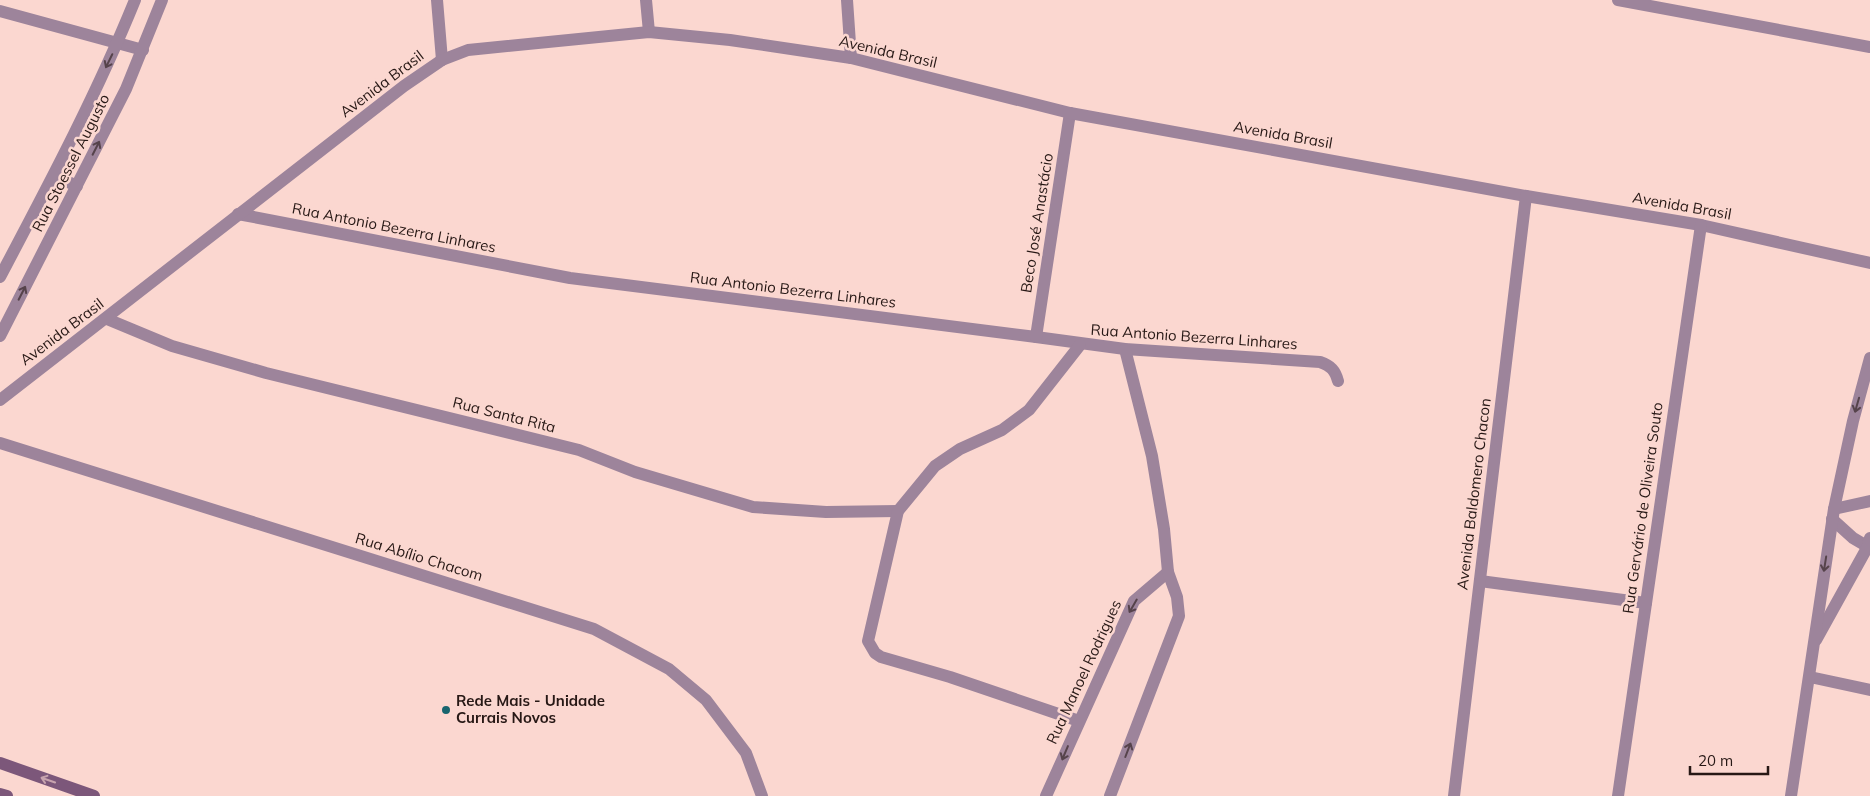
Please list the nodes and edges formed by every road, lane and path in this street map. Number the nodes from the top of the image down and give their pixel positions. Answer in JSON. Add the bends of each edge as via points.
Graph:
{"nodes":[{"id":1,"x":135,"y":0,"type":"edge"},
{"id":2,"x":162,"y":0,"type":"edge"},
{"id":3,"x":437,"y":0,"type":"edge"},
{"id":4,"x":646,"y":0,"type":"edge"},
{"id":5,"x":848,"y":0,"type":"edge"},
{"id":6,"x":1618,"y":0,"type":"edge"},
{"id":7,"x":0,"y":11,"type":"edge"},
{"id":8,"x":649,"y":32,"type":"junction"},
{"id":9,"x":118,"y":42,"type":"junction"},
{"id":10,"x":1870,"y":48,"type":"edge"},
{"id":11,"x":143,"y":50,"type":"junction"},
{"id":12,"x":851,"y":58,"type":"junction"},
{"id":13,"x":442,"y":60,"type":"junction"},
{"id":14,"x":1070,"y":113,"type":"junction"},
{"id":15,"x":54,"y":176,"type":"junction"},
{"id":16,"x":77,"y":186,"type":"junction"},
{"id":17,"x":1526,"y":196,"type":"junction"},
{"id":18,"x":238,"y":214,"type":"junction"},
{"id":19,"x":1701,"y":225,"type":"junction"},
{"id":20,"x":1870,"y":263,"type":"edge"},
{"id":21,"x":0,"y":277,"type":"edge"},
{"id":22,"x":107,"y":319,"type":"junction"},
{"id":23,"x":0,"y":336,"type":"edge"},
{"id":24,"x":1036,"y":337,"type":"junction"},
{"id":25,"x":1080,"y":345,"type":"junction"},
{"id":26,"x":1125,"y":349,"type":"junction"},
{"id":27,"x":1870,"y":358,"type":"edge"},
{"id":28,"x":1338,"y":381,"type":"dead end"},
{"id":29,"x":0,"y":400,"type":"edge"},
{"id":30,"x":0,"y":443,"type":"edge"},
{"id":31,"x":1870,"y":502,"type":"edge"},
{"id":32,"x":898,"y":511,"type":"junction"},
{"id":33,"x":1833,"y":514,"type":"junction"},
{"id":34,"x":1869,"y":545,"type":"edge"},
{"id":35,"x":1168,"y":572,"type":"junction"},
{"id":36,"x":1480,"y":581,"type":"junction"},
{"id":37,"x":1646,"y":603,"type":"junction"},
{"id":38,"x":1813,"y":647,"type":"junction"},
{"id":39,"x":1810,"y":677,"type":"junction"},
{"id":40,"x":1870,"y":690,"type":"edge"},
{"id":41,"x":1078,"y":721,"type":"junction"},
{"id":42,"x":0,"y":763,"type":"edge"},
{"id":43,"x":0,"y":794,"type":"edge"},
{"id":44,"x":7,"y":796,"type":"edge"},
{"id":45,"x":94,"y":796,"type":"edge"},
{"id":46,"x":762,"y":796,"type":"edge"},
{"id":47,"x":1046,"y":796,"type":"edge"},
{"id":48,"x":1110,"y":796,"type":"edge"},
{"id":49,"x":1454,"y":796,"type":"edge"},
{"id":50,"x":1618,"y":796,"type":"edge"},
{"id":51,"x":1792,"y":796,"type":"edge"}],
"edges":[{"from":1,"to":9,"type":"street","name":"Rua Stoessel Augusto"},
{"from":2,"to":11,"type":"street","name":"Rua Stoessel Augusto"},
{"from":3,"to":13,"type":"street"},
{"from":4,"to":8,"type":"street"},
{"from":5,"to":12,"type":"street"},
{"from":6,"to":10,"type":"street"},
{"from":7,"to":9,"type":"street"},
{"from":8,"to":12,"type":"street","name":"Avenida Brasil"},
{"from":8,"to":13,"type":"street","name":"Avenida Brasil","via":[[468,50]]},
{"from":9,"to":11,"type":"street"},
{"from":9,"to":15,"type":"street","name":"Rua Stoessel Augusto","one_way":true},
{"from":16,"to":11,"type":"street","name":"Rua Stoessel Augusto","one_way":true},
{"from":12,"to":14,"type":"street","name":"Avenida Brasil"},
{"from":13,"to":18,"type":"street","name":"Avenida Brasil","via":[[423,71]]},
{"from":14,"to":17,"type":"street","name":"Avenida Brasil"},
{"from":14,"to":24,"type":"street","name":"Beco José Anastácio"},
{"from":15,"to":16,"type":"street"},
{"from":15,"to":21,"type":"street","name":"Rua Stoessel Augusto"},
{"from":23,"to":16,"type":"street","name":"Rua Stoessel Augusto","one_way":true},
{"from":17,"to":19,"type":"street","name":"Avenida Brasil"},
{"from":17,"to":36,"type":"street","name":"Avenida Baldomero Chacon"},
{"from":18,"to":22,"type":"street","name":"Avenida Brasil"},
{"from":18,"to":24,"type":"street","name":"Rua Antonio Bezerra Linhares","via":[[570,278]]},
{"from":19,"to":20,"type":"street","name":"Avenida Brasil"},
{"from":19,"to":37,"type":"street","name":"Rua Gervário de Oliveira Souto"},
{"from":22,"to":29,"type":"street","name":"Avenida Brasil"},
{"from":22,"to":32,"type":"street","name":"Rua Santa Rita","via":[[172,346],[266,373],[579,450],[635,472],[753,507],[826,512]]},
{"from":24,"to":25,"type":"street","name":"Rua Antonio Bezerra Linhares"},
{"from":25,"to":26,"type":"street","name":"Rua Antonio Bezerra Linhares"},
{"from":25,"to":32,"type":"street","via":[[1029,410],[1002,430],[960,449],[935,466]]},
{"from":26,"to":28,"type":"street","name":"Rua Antonio Bezerra Linhares","via":[[1320,362],[1330,366]]},
{"from":26,"to":35,"type":"street","via":[[1152,456]]},
{"from":27,"to":33,"type":"street","one_way":true},
{"from":30,"to":46,"type":"street","name":"Rua Abílio Chacom","via":[[594,628],[669,669],[706,700],[746,753]]},
{"from":31,"to":33,"type":"street"},
{"from":32,"to":41,"type":"street","via":[[868,641],[875,653]]},
{"from":33,"to":34,"type":"street"},
{"from":33,"to":38,"type":"street","one_way":true},
{"from":34,"to":38,"type":"street"},
{"from":35,"to":41,"type":"street","name":"Rua Manoel Rodrigues","one_way":true,"via":[[1134,601]]},
{"from":48,"to":35,"type":"street","one_way":true,"via":[[1179,616],[1177,597]]},
{"from":36,"to":37,"type":"street"},
{"from":36,"to":49,"type":"street","name":"Avenida Baldomero Chacon"},
{"from":37,"to":50,"type":"street","name":"Rua Gervário de Oliveira Souto"},
{"from":38,"to":39,"type":"street"},
{"from":39,"to":40,"type":"street"},
{"from":39,"to":51,"type":"street"},
{"from":41,"to":47,"type":"street","name":"Rua Manoel Rodrigues","one_way":true},
{"from":45,"to":42,"type":"main road","one_way":true},
{"from":43,"to":44,"type":"main road"}]}
